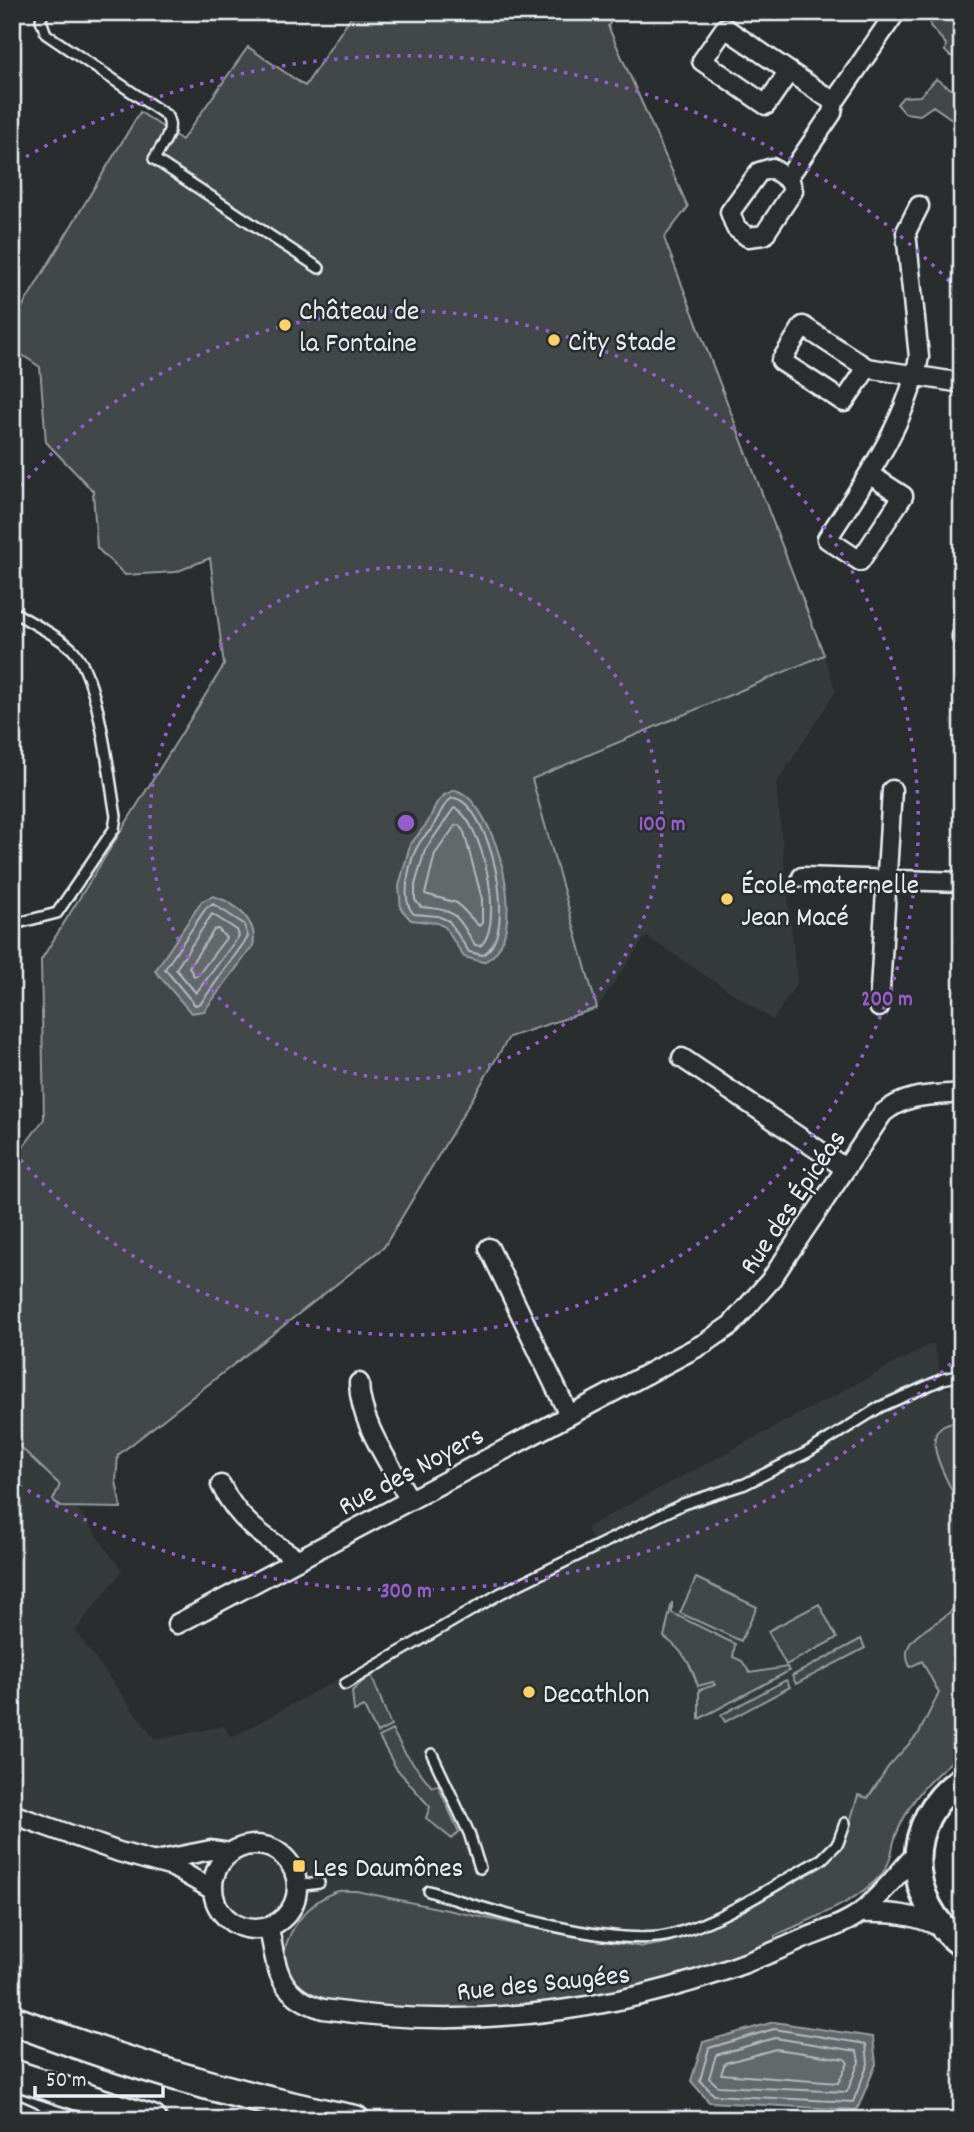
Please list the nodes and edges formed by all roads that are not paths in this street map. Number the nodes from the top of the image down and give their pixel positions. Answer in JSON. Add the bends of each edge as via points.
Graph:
{"nodes":[{"id":1,"x":43,"y":12,"type":"edge"},
{"id":2,"x":896,"y":12,"type":"edge"},
{"id":3,"x":788,"y":73,"type":"junction"},
{"id":4,"x":834,"y":102,"type":"junction"},
{"id":5,"x":788,"y":178,"type":"dead end"},
{"id":6,"x":919,"y":206,"type":"dead end"},
{"id":7,"x":319,"y":268,"type":"dead end"},
{"id":8,"x":867,"y":368,"type":"junction"},
{"id":9,"x":916,"y":376,"type":"junction"},
{"id":10,"x":962,"y":383,"type":"edge"},
{"id":11,"x":869,"y":474,"type":"junction"},
{"id":12,"x":12,"y":611,"type":"edge"},
{"id":13,"x":892,"y":790,"type":"dead end"},
{"id":14,"x":803,"y":877,"type":"dead end"},
{"id":15,"x":886,"y":879,"type":"junction"},
{"id":16,"x":962,"y":883,"type":"edge"},
{"id":17,"x":12,"y":918,"type":"edge"},
{"id":18,"x":879,"y":1007,"type":"dead end"},
{"id":19,"x":682,"y":1058,"type":"dead end"},
{"id":20,"x":962,"y":1093,"type":"edge"},
{"id":21,"x":845,"y":1168,"type":"junction"},
{"id":22,"x":489,"y":1248,"type":"dead end"},
{"id":23,"x":668,"y":1362,"type":"joint"},
{"id":24,"x":962,"y":1375,"type":"edge"},
{"id":25,"x":359,"y":1383,"type":"dead end"},
{"id":26,"x":569,"y":1415,"type":"junction"},
{"id":27,"x":222,"y":1485,"type":"dead end"},
{"id":28,"x":409,"y":1499,"type":"junction"},
{"id":29,"x":296,"y":1558,"type":"junction"},
{"id":30,"x":177,"y":1623,"type":"dead end"},
{"id":31,"x":345,"y":1684,"type":"dead end"},
{"id":32,"x":432,"y":1754,"type":"dead end"},
{"id":33,"x":962,"y":1779,"type":"edge"},
{"id":34,"x":12,"y":1814,"type":"edge"},
{"id":35,"x":845,"y":1823,"type":"dead end"},
{"id":36,"x":231,"y":1853,"type":"junction"},
{"id":37,"x":916,"y":1854,"type":"junction"},
{"id":38,"x":156,"y":1861,"type":"junction"},
{"id":39,"x":480,"y":1868,"type":"dead end"},
{"id":40,"x":319,"y":1883,"type":"dead end"},
{"id":41,"x":297,"y":1885,"type":"junction"},
{"id":42,"x":213,"y":1890,"type":"junction"},
{"id":43,"x":429,"y":1891,"type":"dead end"},
{"id":44,"x":860,"y":1913,"type":"junction"},
{"id":45,"x":941,"y":1927,"type":"junction"},
{"id":46,"x":269,"y":1928,"type":"junction"},
{"id":47,"x":961,"y":1945,"type":"edge"},
{"id":48,"x":12,"y":2020,"type":"edge"},
{"id":49,"x":12,"y":2074,"type":"edge"},
{"id":50,"x":12,"y":2113,"type":"edge"},
{"id":51,"x":28,"y":2120,"type":"edge"},
{"id":52,"x":152,"y":2120,"type":"edge"},
{"id":53,"x":355,"y":2120,"type":"edge"}],
"edges":[{"from":1,"to":7,"type":"lane","via":[[46,34],[166,115],[170,130],[154,159]]},
{"from":2,"to":4,"type":"street"},
{"from":3,"to":3,"type":"street","via":[[725,28],[702,61],[766,105]]},
{"from":3,"to":4,"type":"street"},
{"from":4,"to":5,"type":"street","via":[[832,113]]},
{"from":6,"to":9,"type":"street","via":[[906,232],[919,357]]},
{"from":8,"to":8,"type":"street","via":[[803,326],[781,361],[844,402]]},
{"from":8,"to":9,"type":"street"},
{"from":9,"to":10,"type":"street"},
{"from":9,"to":11,"type":"street"},
{"from":11,"to":11,"type":"street","via":[[827,539],[860,561],[903,496]]},
{"from":12,"to":17,"type":"lane","via":[[73,650],[88,678],[116,816],[114,829],[57,914],[22,922]]},
{"from":13,"to":15,"type":"street"},
{"from":14,"to":15,"type":"street"},
{"from":15,"to":16,"type":"street"},
{"from":15,"to":18,"type":"street"},
{"from":19,"to":21,"type":"street"},
{"from":20,"to":21,"type":"street","name":"Rue des Épicéas","via":[[912,1096],[897,1102],[883,1113]]},
{"from":21,"to":23,"type":"street","name":"Rue des Épicéas","via":[[749,1307],[705,1343]]},
{"from":22,"to":26,"type":"street"},
{"from":23,"to":26,"type":"street","name":"Rue des Noyers"},
{"from":24,"to":31,"type":"lane","via":[[880,1407],[745,1484],[683,1504],[501,1593]]},
{"from":25,"to":28,"type":"street","via":[[359,1402]]},
{"from":26,"to":28,"type":"street","name":"Rue des Noyers"},
{"from":27,"to":29,"type":"street","via":[[243,1521]]},
{"from":28,"to":29,"type":"street","name":"Rue des Noyers"},
{"from":29,"to":30,"type":"street","name":"Rue des Noyers"},
{"from":32,"to":39,"type":"lane"},
{"from":33,"to":37,"type":"main road","via":[[934,1804]]},
{"from":34,"to":38,"type":"street"},
{"from":35,"to":43,"type":"lane","via":[[838,1843],[822,1859],[700,1925],[652,1939],[490,1912]]},
{"from":36,"to":38,"type":"street","via":[[211,1850]]},
{"from":36,"to":41,"type":"street","via":[[246,1846],[275,1851],[294,1871]]},
{"from":36,"to":42,"type":"street","via":[[220,1863]]},
{"from":37,"to":44,"type":"street","name":"Rue des Saugées"},
{"from":37,"to":45,"type":"main road","via":[[919,1886]]},
{"from":38,"to":42,"type":"street"},
{"from":40,"to":41,"type":"lane"},
{"from":41,"to":46,"type":"street","via":[[293,1905]]},
{"from":42,"to":46,"type":"street","via":[[216,1904],[233,1923],[251,1930]]},
{"from":44,"to":45,"type":"street","name":"Rue des Saugées","via":[[896,1912]]},
{"from":44,"to":46,"type":"street","name":"Rue des Saugées","via":[[742,1966],[645,1996],[548,2013],[454,2019],[341,2012],[306,2004],[278,1976]]},
{"from":45,"to":47,"type":"main road"},
{"from":48,"to":53,"type":"highway","via":[[140,2066]]},
{"from":49,"to":52,"type":"highway"},
{"from":50,"to":51,"type":"highway"}]}
